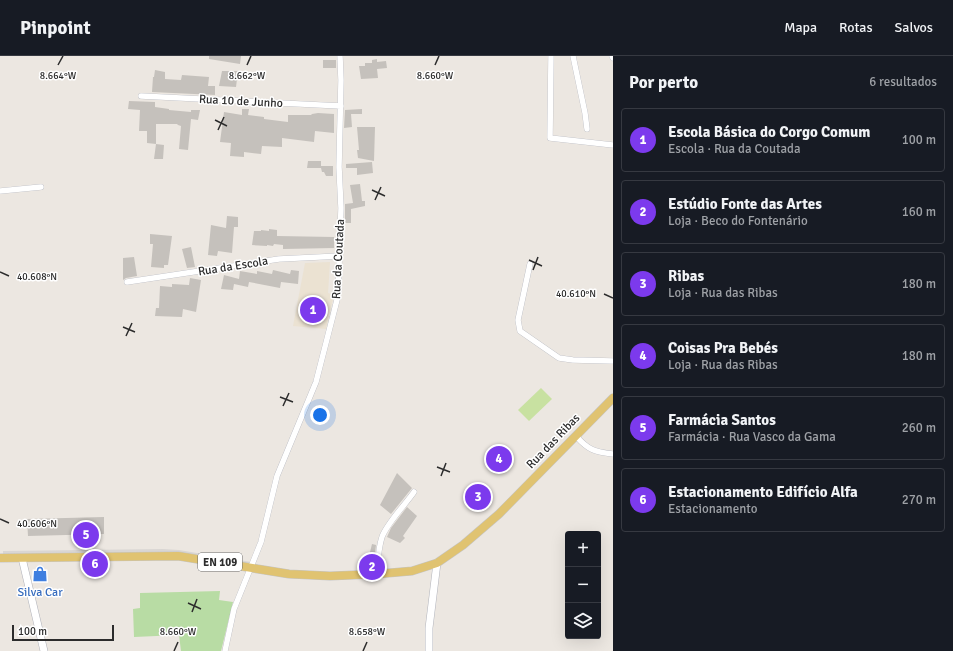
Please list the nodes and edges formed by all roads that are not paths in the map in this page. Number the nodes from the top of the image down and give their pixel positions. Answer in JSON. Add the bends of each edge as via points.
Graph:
{"nodes":[{"id":1,"x":340,"y":56,"type":"edge"},
{"id":2,"x":551,"y":56,"type":"edge"},
{"id":3,"x":573,"y":56,"type":"edge"},
{"id":4,"x":141,"y":96,"type":"dead end"},
{"id":5,"x":341,"y":106,"type":"junction"},
{"id":6,"x":587,"y":129,"type":"dead end"},
{"id":7,"x":613,"y":145,"type":"edge"},
{"id":8,"x":41,"y":187,"type":"dead end"},
{"id":9,"x":0,"y":191,"type":"edge"},
{"id":10,"x":340,"y":256,"type":"junction"},
{"id":11,"x":530,"y":264,"type":"dead end"},
{"id":12,"x":127,"y":282,"type":"dead end"},
{"id":13,"x":613,"y":361,"type":"edge"},
{"id":14,"x":613,"y":398,"type":"edge"},
{"id":15,"x":576,"y":436,"type":"junction"},
{"id":16,"x":613,"y":454,"type":"edge"},
{"id":17,"x":414,"y":492,"type":"dead end"},
{"id":18,"x":0,"y":558,"type":"edge"},
{"id":19,"x":22,"y":558,"type":"junction"},
{"id":20,"x":437,"y":563,"type":"junction"},
{"id":21,"x":252,"y":568,"type":"junction"},
{"id":22,"x":377,"y":574,"type":"junction"},
{"id":23,"x":44,"y":651,"type":"edge"},
{"id":24,"x":225,"y":651,"type":"edge"},
{"id":25,"x":429,"y":651,"type":"edge"}],
"edges":[{"from":1,"to":5,"type":"street","name":"Rua da Coutada"},
{"from":2,"to":7,"type":"street","via":[[550,138]]},
{"from":3,"to":6,"type":"street"},
{"from":4,"to":5,"type":"street","name":"Rua 10 de Junho"},
{"from":5,"to":10,"type":"street","name":"Rua da Coutada"},
{"from":8,"to":9,"type":"street"},
{"from":10,"to":12,"type":"street","name":"Rua da Escola","via":[[279,259]]},
{"from":10,"to":21,"type":"street","name":"Rua da Coutada","via":[[338,296],[316,382],[276,476],[261,542]]},
{"from":11,"to":13,"type":"street","via":[[518,320],[520,331],[559,358]]},
{"from":14,"to":15,"type":"main road","name":"Rua das Ribas","number":"EN 109"},
{"from":15,"to":16,"type":"street","via":[[595,452]]},
{"from":15,"to":20,"type":"main road","name":"Rua das Ribas","number":"EN 109","via":[[499,514]]},
{"from":17,"to":22,"type":"street","via":[[382,537]]},
{"from":18,"to":19,"type":"main road","number":"EN 109"},
{"from":19,"to":21,"type":"main road","number":"EN 109","via":[[178,556]]},
{"from":19,"to":23,"type":"street"},
{"from":20,"to":22,"type":"main road","number":"EN 109","via":[[412,571]]},
{"from":20,"to":25,"type":"street"},
{"from":21,"to":22,"type":"main road","number":"EN 109","via":[[323,576]]},
{"from":21,"to":24,"type":"street","name":"Rua da Coutada","via":[[234,609]]}]}
